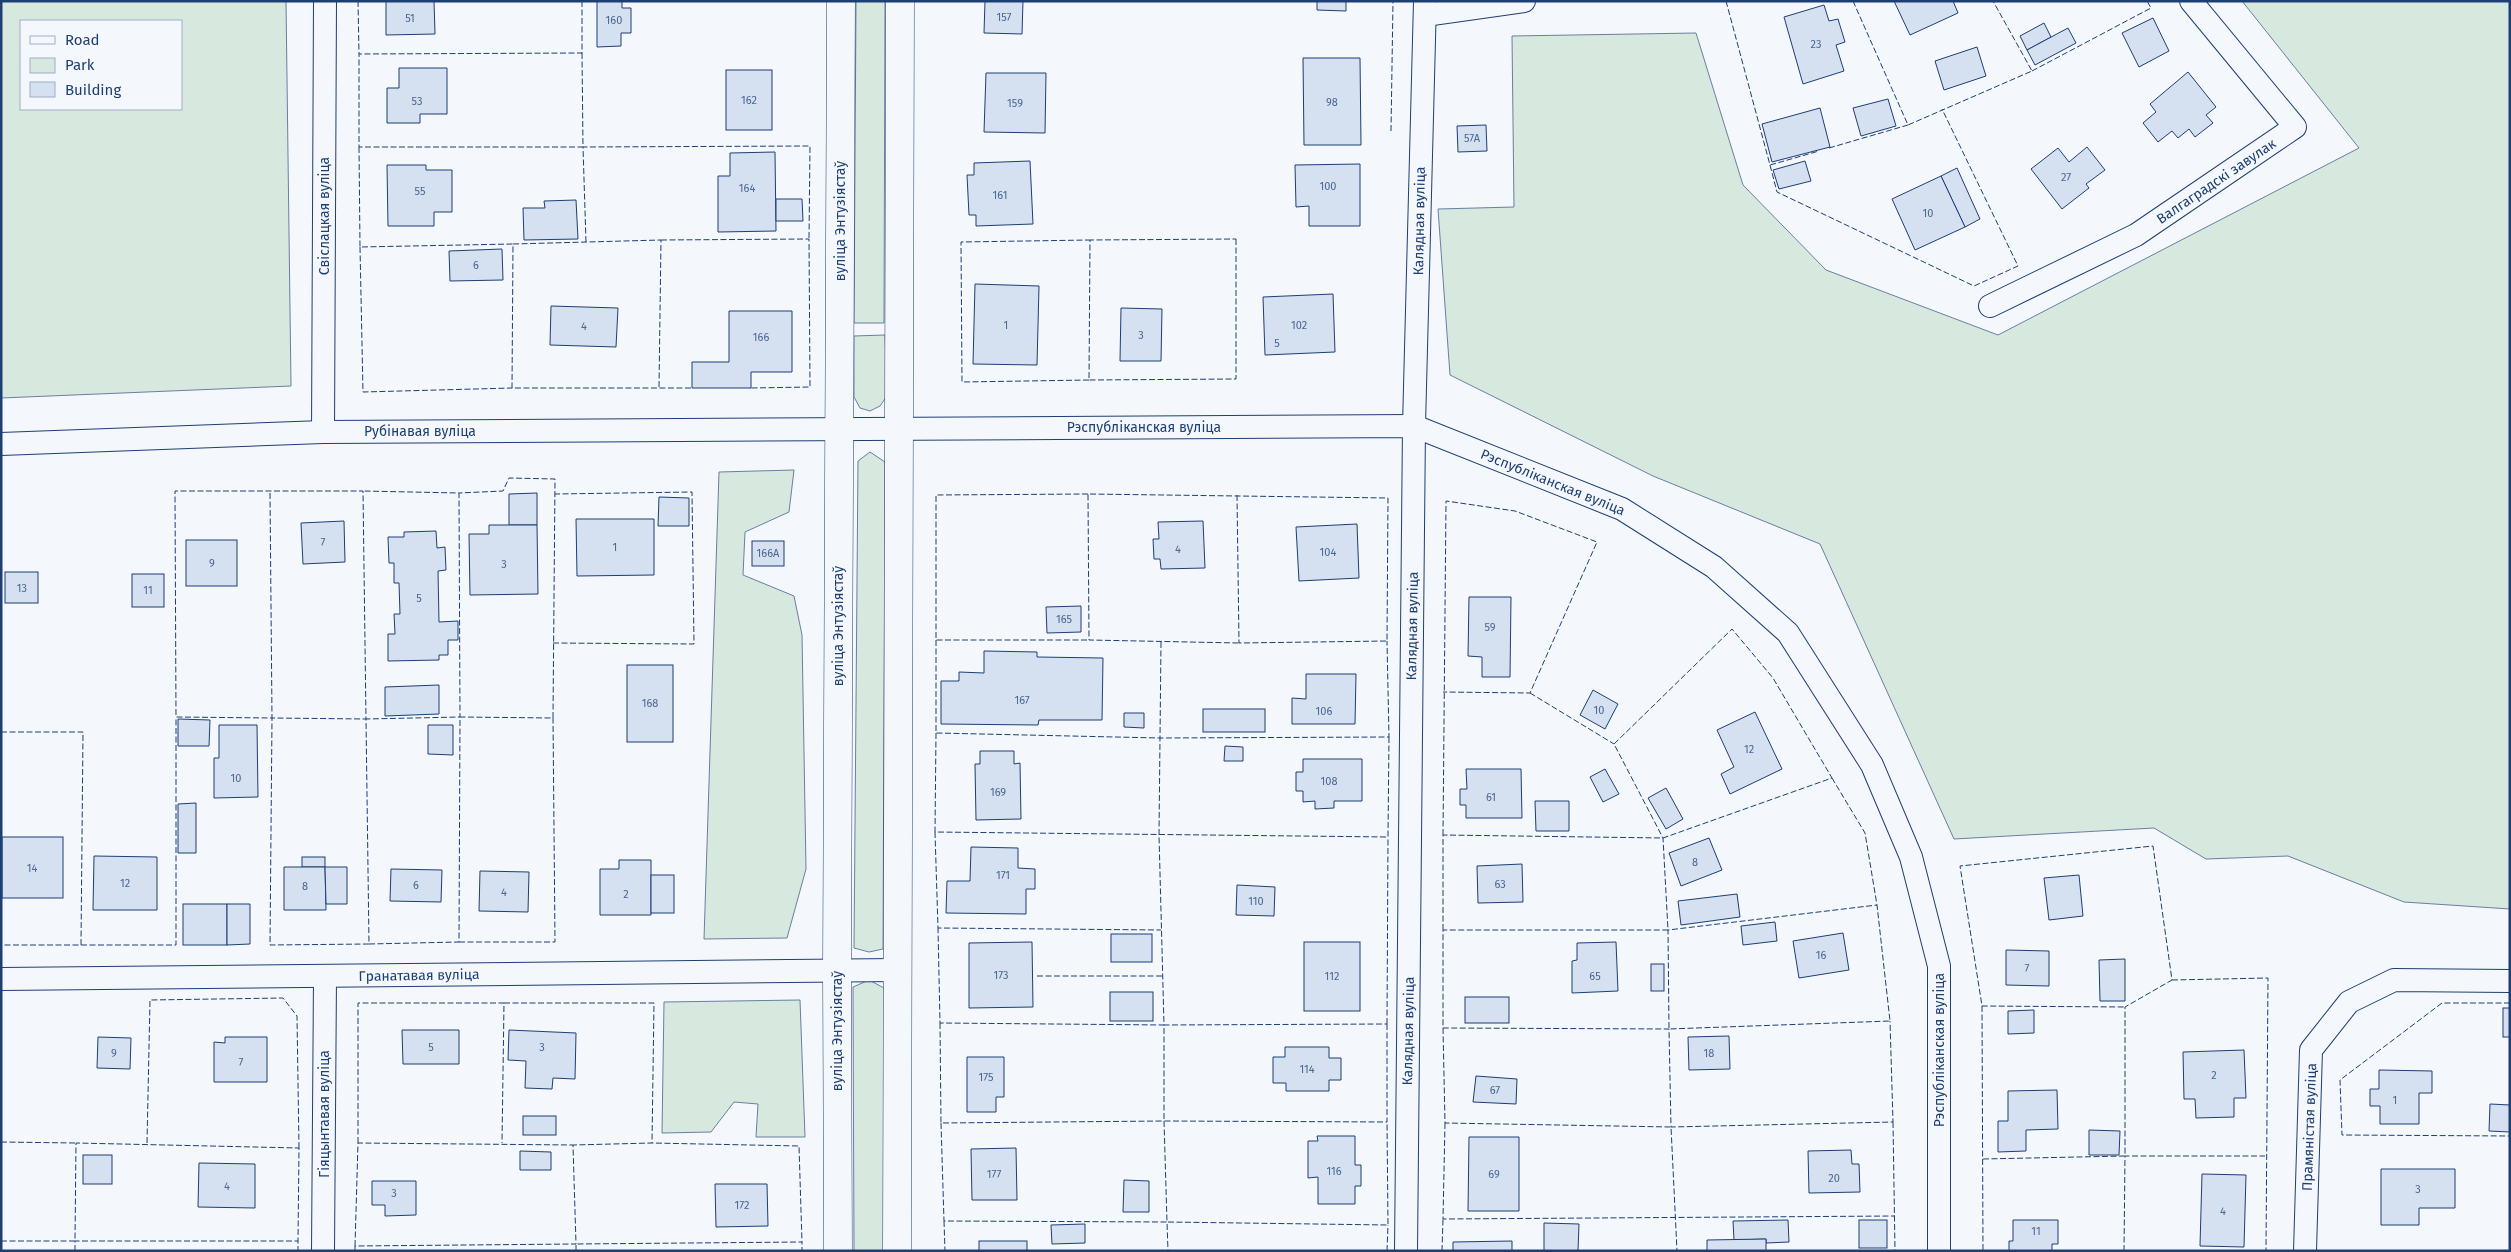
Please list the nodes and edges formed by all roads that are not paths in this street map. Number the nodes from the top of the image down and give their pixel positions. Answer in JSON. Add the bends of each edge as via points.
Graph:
{"nodes":[{"id":1,"x":325,"y":1,"type":"edge"},
{"id":2,"x":841,"y":1,"type":"edge"},
{"id":3,"x":900,"y":1,"type":"edge"},
{"id":4,"x":1524,"y":1,"type":"edge"},
{"id":5,"x":2191,"y":1,"type":"edge"},
{"id":6,"x":1425,"y":8,"type":"edge"},
{"id":7,"x":1990,"y":306,"type":"dead end"},
{"id":8,"x":1414,"y":426,"type":"junction"},
{"id":9,"x":839,"y":428,"type":"junction"},
{"id":10,"x":898,"y":428,"type":"junction"},
{"id":11,"x":323,"y":432,"type":"junction"},
{"id":12,"x":1,"y":444,"type":"edge"},
{"id":13,"x":836,"y":970,"type":"junction"},
{"id":14,"x":898,"y":970,"type":"junction"},
{"id":15,"x":324,"y":977,"type":"junction"},
{"id":16,"x":1,"y":979,"type":"edge"},
{"id":17,"x":2510,"y":981,"type":"edge"},
{"id":18,"x":323,"y":1251,"type":"edge"},
{"id":19,"x":838,"y":1251,"type":"edge"},
{"id":20,"x":897,"y":1251,"type":"edge"},
{"id":21,"x":1406,"y":1251,"type":"edge"},
{"id":22,"x":1939,"y":1251,"type":"edge"},
{"id":23,"x":2305,"y":1251,"type":"edge"}],
"edges":[{"from":1,"to":11,"type":"street","name":"Свіслацкая вуліца"},
{"from":2,"to":9,"type":"street","name":"вуліца Энтузіястаў"},
{"from":3,"to":10,"type":"street"},
{"from":4,"to":6,"type":"street"},
{"from":5,"to":7,"type":"street","name":"Валгаградскі завулак","via":[[2295,128],[2136,235]]},
{"from":6,"to":8,"type":"street","name":"Калядная вуліца"},
{"from":8,"to":10,"type":"street","name":"Рэспубліканская вуліца"},
{"from":8,"to":21,"type":"street","name":"Калядная вуліца"},
{"from":8,"to":22,"type":"street","name":"Рэспубліканская вуліца","via":[[1622,509],[1714,567],[1788,633],[1872,766],[1911,857],[1939,966]]},
{"from":9,"to":10,"type":"street","name":"Рэспубліканская вуліца"},
{"from":9,"to":11,"type":"street","name":"Рубінавая вуліца"},
{"from":9,"to":13,"type":"street","name":"вуліца Энтузіястаў"},
{"from":10,"to":14,"type":"street"},
{"from":11,"to":12,"type":"street","name":"Рубінавая вуліца"},
{"from":13,"to":14,"type":"street","name":"Гранатавая вуліца"},
{"from":13,"to":15,"type":"street","name":"Гранатавая вуліца"},
{"from":13,"to":19,"type":"street","name":"вуліца Энтузіястаў"},
{"from":14,"to":20,"type":"street"},
{"from":15,"to":16,"type":"street","name":"Гранатавая вуліца"},
{"from":15,"to":18,"type":"street","name":"Гіяцынтавая вуліца"},
{"from":17,"to":23,"type":"street","name":"Прамяністая вуліца","via":[[2394,980],[2349,1002],[2311,1050]]}]}
